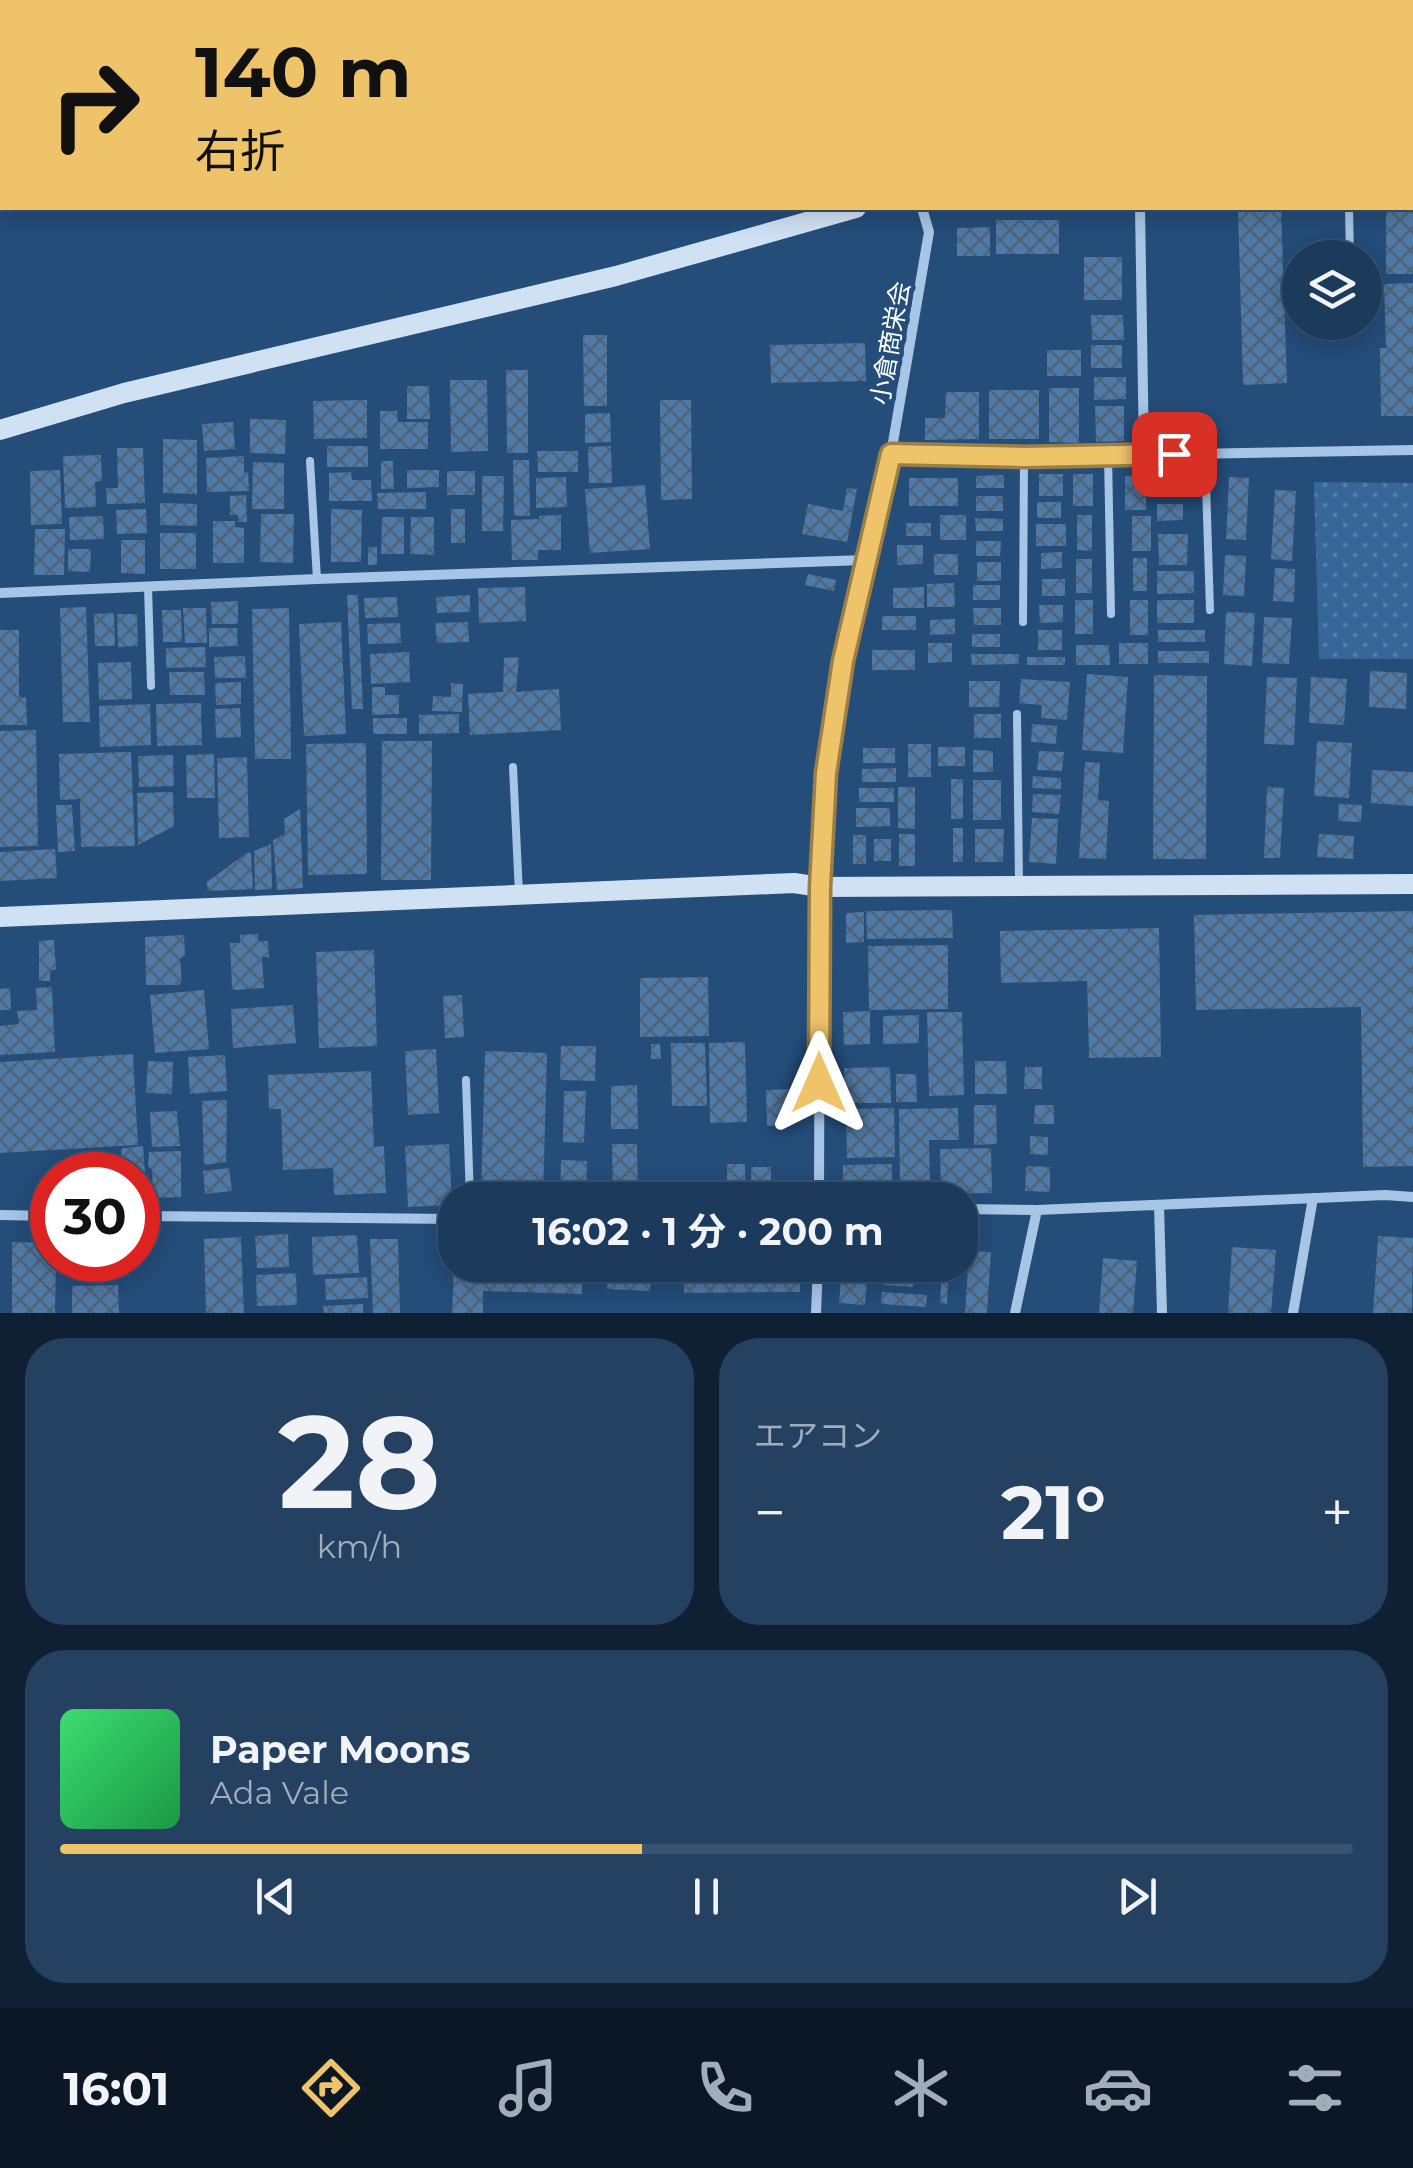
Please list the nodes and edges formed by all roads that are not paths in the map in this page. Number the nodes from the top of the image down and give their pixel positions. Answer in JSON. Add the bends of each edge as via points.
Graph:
{"nodes":[{"id":1,"x":849,"y":210,"type":"edge"},
{"id":2,"x":923,"y":210,"type":"edge"},
{"id":3,"x":1140,"y":210,"type":"edge"},
{"id":4,"x":1349,"y":210,"type":"edge"},
{"id":5,"x":1350,"y":240,"type":"edge"},
{"id":6,"x":0,"y":430,"type":"edge"},
{"id":7,"x":1413,"y":450,"type":"edge"},
{"id":8,"x":1205,"y":453,"type":"junction"},
{"id":9,"x":891,"y":454,"type":"junction"},
{"id":10,"x":1144,"y":454,"type":"junction"},
{"id":11,"x":1108,"y":455,"type":"junction"},
{"id":12,"x":1024,"y":457,"type":"junction"},
{"id":13,"x":310,"y":461,"type":"dead end"},
{"id":14,"x":866,"y":560,"type":"junction"},
{"id":15,"x":317,"y":579,"type":"junction"},
{"id":16,"x":148,"y":587,"type":"junction"},
{"id":17,"x":0,"y":594,"type":"edge"},
{"id":18,"x":1210,"y":610,"type":"dead end"},
{"id":19,"x":1111,"y":614,"type":"dead end"},
{"id":20,"x":1023,"y":622,"type":"dead end"},
{"id":21,"x":151,"y":686,"type":"dead end"},
{"id":22,"x":1017,"y":714,"type":"dead end"},
{"id":23,"x":514,"y":767,"type":"dead end"},
{"id":24,"x":1413,"y":884,"type":"edge"},
{"id":25,"x":820,"y":887,"type":"junction"},
{"id":26,"x":1019,"y":888,"type":"junction"},
{"id":27,"x":518,"y":894,"type":"junction"},
{"id":28,"x":0,"y":916,"type":"edge"},
{"id":29,"x":466,"y":1080,"type":"dead end"},
{"id":30,"x":469,"y":1182,"type":"edge"},
{"id":31,"x":819,"y":1182,"type":"edge"},
{"id":32,"x":1313,"y":1198,"type":"junction"},
{"id":33,"x":1413,"y":1198,"type":"edge"},
{"id":34,"x":1159,"y":1205,"type":"junction"},
{"id":35,"x":978,"y":1208,"type":"edge"},
{"id":36,"x":1037,"y":1210,"type":"junction"},
{"id":37,"x":0,"y":1215,"type":"edge"},
{"id":38,"x":30,"y":1216,"type":"edge"},
{"id":39,"x":160,"y":1216,"type":"edge"},
{"id":40,"x":438,"y":1219,"type":"edge"},
{"id":41,"x":817,"y":1282,"type":"edge"},
{"id":42,"x":816,"y":1313,"type":"edge"},
{"id":43,"x":1015,"y":1313,"type":"edge"},
{"id":44,"x":1162,"y":1313,"type":"edge"},
{"id":45,"x":1294,"y":1313,"type":"edge"}],
"edges":[{"from":1,"to":6,"type":"street","via":[[616,276],[124,393]]},
{"from":2,"to":9,"type":"street","name":"小倉商栄会","via":[[929,232]]},
{"from":3,"to":10,"type":"street"},
{"from":4,"to":5,"type":"lane"},
{"from":7,"to":8,"type":"street"},
{"from":8,"to":10,"type":"street"},
{"from":8,"to":18,"type":"lane"},
{"from":9,"to":12,"type":"street"},
{"from":9,"to":14,"type":"street","name":"小倉商栄会"},
{"from":10,"to":11,"type":"street"},
{"from":11,"to":12,"type":"street"},
{"from":11,"to":19,"type":"lane"},
{"from":12,"to":20,"type":"lane"},
{"from":13,"to":15,"type":"lane"},
{"from":14,"to":15,"type":"street"},
{"from":14,"to":25,"type":"street","name":"小倉商栄会","via":[[826,773]]},
{"from":15,"to":16,"type":"street"},
{"from":16,"to":17,"type":"street"},
{"from":16,"to":21,"type":"lane"},
{"from":22,"to":26,"type":"lane"},
{"from":23,"to":27,"type":"lane"},
{"from":24,"to":26,"type":"street"},
{"from":25,"to":26,"type":"street"},
{"from":25,"to":27,"type":"street","via":[[794,882]]},
{"from":25,"to":31,"type":"street","name":"小倉商栄会"},
{"from":27,"to":28,"type":"street"},
{"from":29,"to":30,"type":"lane"},
{"from":32,"to":33,"type":"street"},
{"from":32,"to":34,"type":"street"},
{"from":32,"to":45,"type":"street"},
{"from":34,"to":36,"type":"street"},
{"from":34,"to":44,"type":"street"},
{"from":35,"to":36,"type":"street"},
{"from":36,"to":43,"type":"street"},
{"from":37,"to":38,"type":"street"},
{"from":39,"to":40,"type":"street"},
{"from":41,"to":42,"type":"street"}]}
